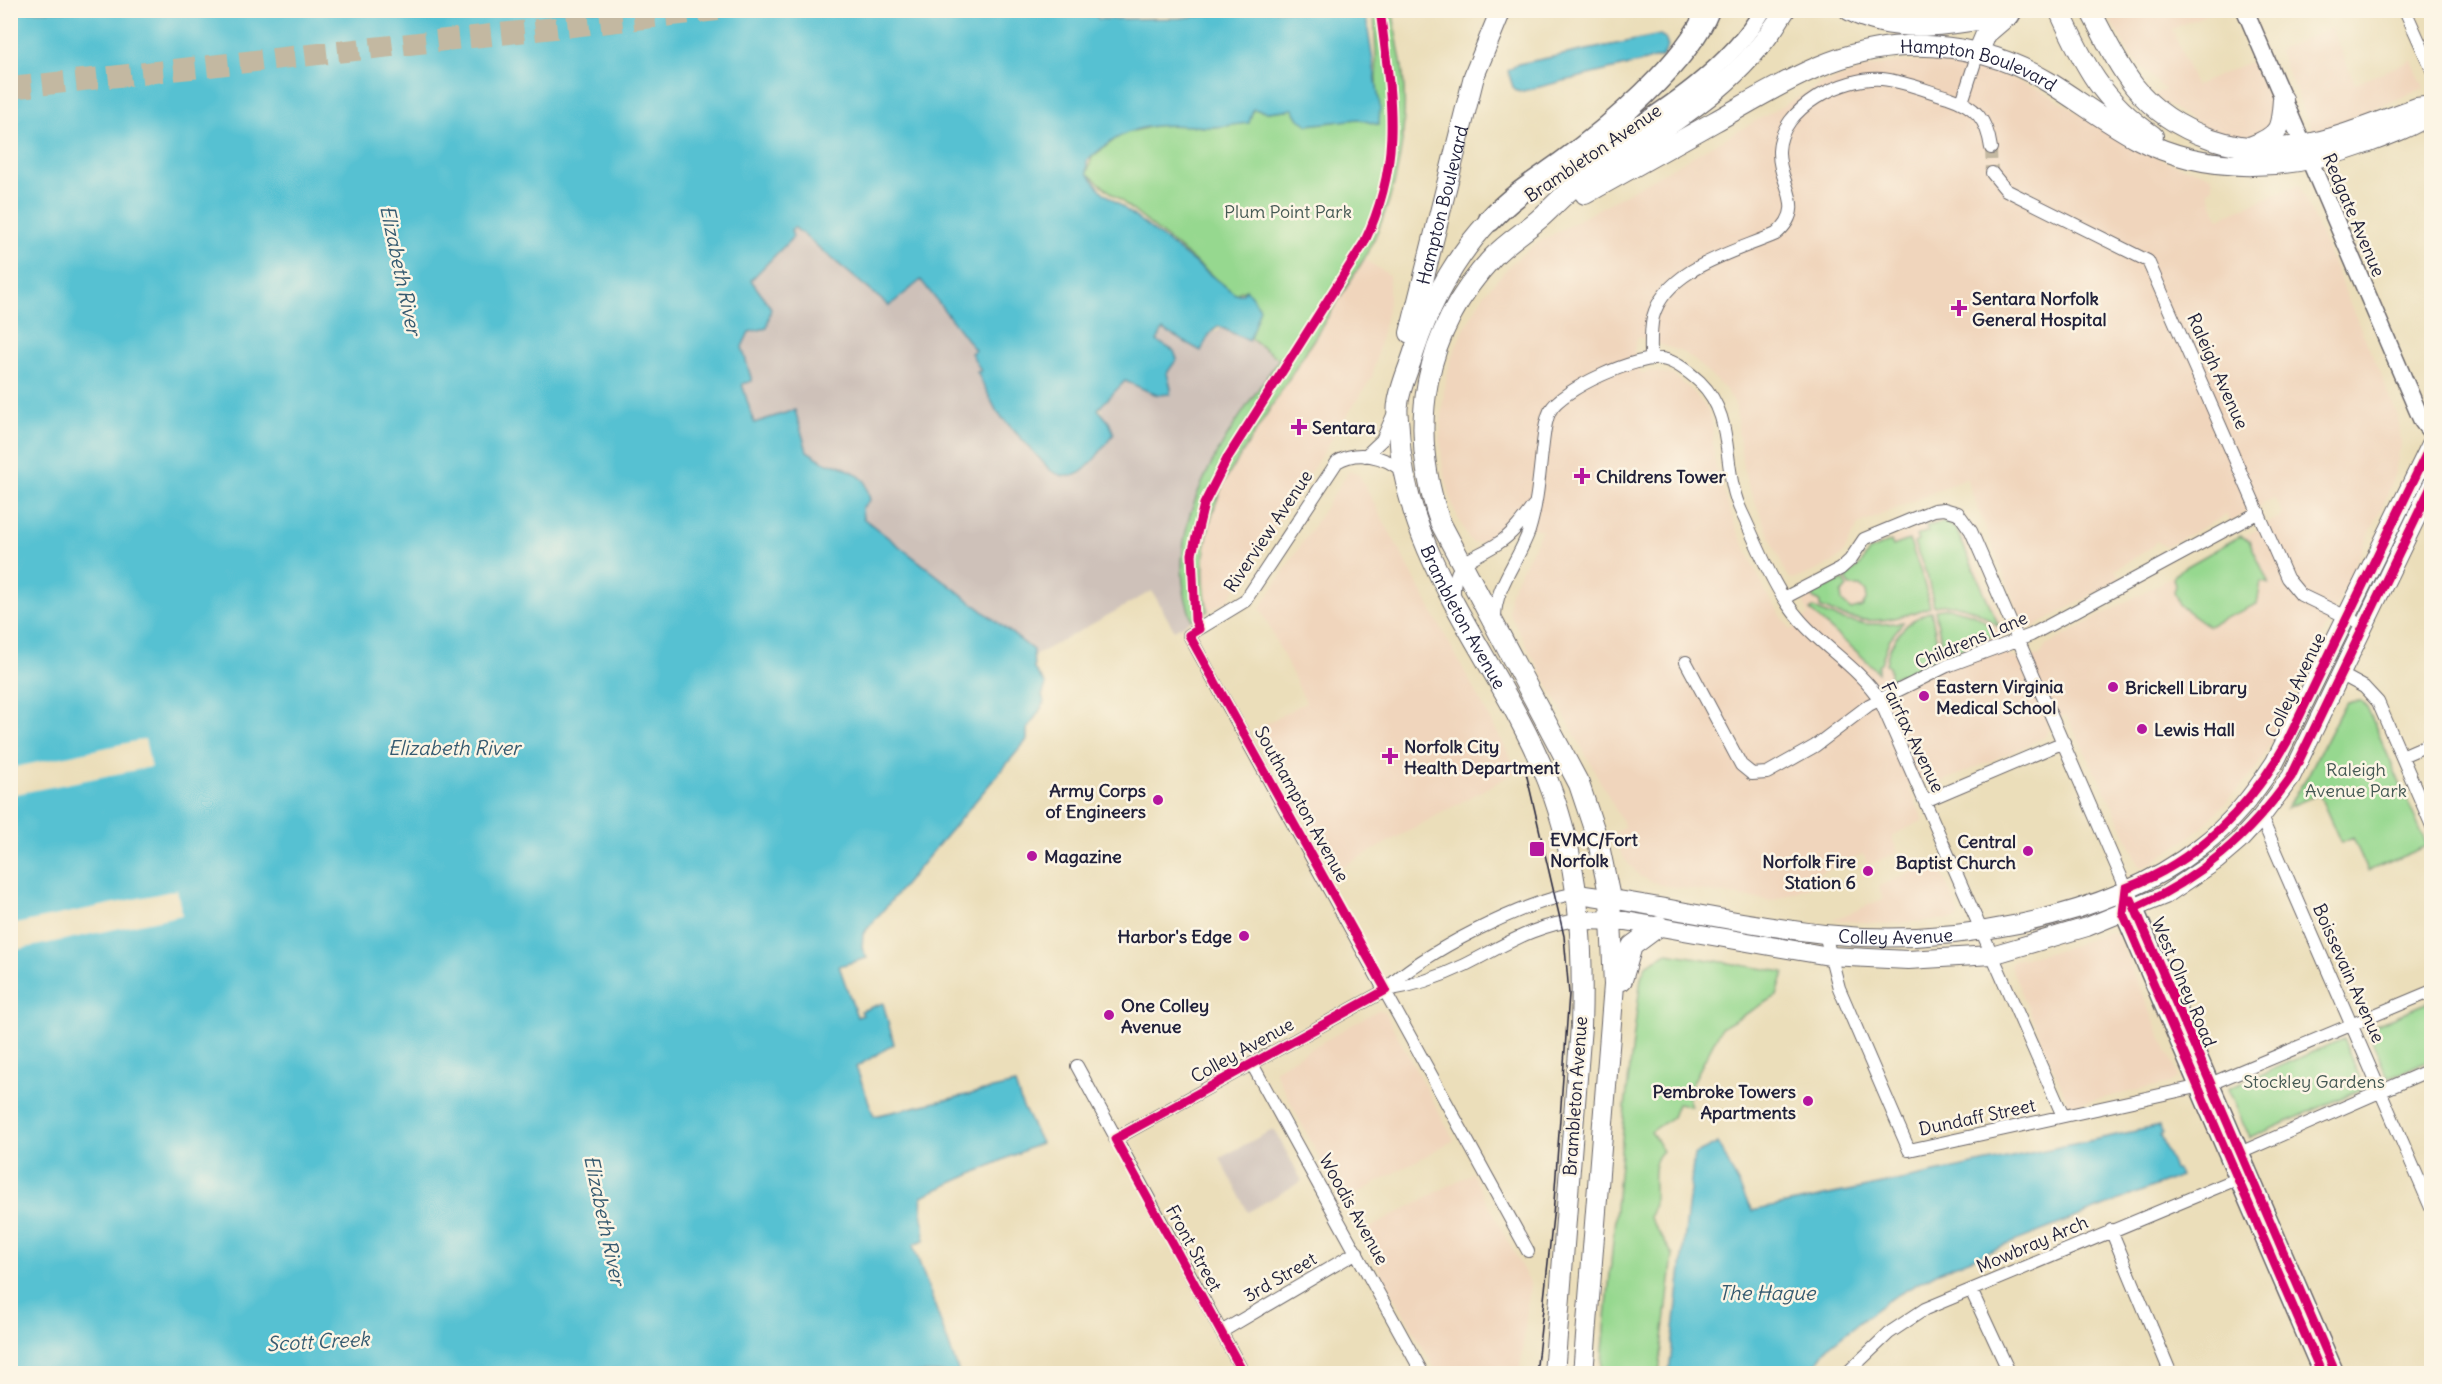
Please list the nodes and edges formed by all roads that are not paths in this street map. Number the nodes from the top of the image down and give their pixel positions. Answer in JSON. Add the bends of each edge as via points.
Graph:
{"nodes":[{"id":1,"x":1501,"y":10,"type":"edge"},
{"id":2,"x":1707,"y":10,"type":"edge"},
{"id":3,"x":1764,"y":10,"type":"edge"},
{"id":4,"x":1785,"y":10,"type":"edge"},
{"id":5,"x":1849,"y":10,"type":"edge"},
{"id":6,"x":2059,"y":10,"type":"edge"},
{"id":7,"x":2075,"y":10,"type":"edge"},
{"id":8,"x":2090,"y":10,"type":"edge"},
{"id":9,"x":2245,"y":10,"type":"edge"},
{"id":10,"x":2405,"y":10,"type":"edge"},
{"id":11,"x":2011,"y":12,"type":"edge"},
{"id":12,"x":1978,"y":53,"type":"junction"},
{"id":13,"x":2120,"y":64,"type":"junction"},
{"id":14,"x":2432,"y":70,"type":"edge"},
{"id":15,"x":2283,"y":99,"type":"junction"},
{"id":16,"x":1962,"y":102,"type":"junction"},
{"id":17,"x":2432,"y":106,"type":"edge"},
{"id":18,"x":2432,"y":113,"type":"edge"},
{"id":19,"x":2250,"y":147,"type":"junction"},
{"id":20,"x":1991,"y":148,"type":"tunnel mouth"},
{"id":21,"x":2307,"y":153,"type":"junction"},
{"id":22,"x":2201,"y":159,"type":"junction"},
{"id":23,"x":1992,"y":173,"type":"tunnel mouth"},
{"id":24,"x":1490,"y":220,"type":"junction"},
{"id":25,"x":1538,"y":220,"type":"junction"},
{"id":26,"x":1651,"y":358,"type":"junction"},
{"id":27,"x":1398,"y":404,"type":"junction"},
{"id":28,"x":2432,"y":434,"type":"edge"},
{"id":29,"x":2432,"y":442,"type":"edge"},
{"id":30,"x":1365,"y":456,"type":"junction"},
{"id":31,"x":1402,"y":471,"type":"junction"},
{"id":32,"x":2432,"y":485,"type":"edge"},
{"id":33,"x":1536,"y":503,"type":"junction"},
{"id":34,"x":2259,"y":512,"type":"junction"},
{"id":35,"x":1462,"y":566,"type":"junction"},
{"id":36,"x":1784,"y":598,"type":"junction"},
{"id":37,"x":1454,"y":601,"type":"junction"},
{"id":38,"x":2346,"y":617,"type":"junction"},
{"id":39,"x":1495,"y":626,"type":"junction"},
{"id":40,"x":2365,"y":626,"type":"junction"},
{"id":41,"x":1194,"y":632,"type":"joint"},
{"id":42,"x":2020,"y":639,"type":"junction"},
{"id":43,"x":1686,"y":662,"type":"dead end"},
{"id":44,"x":2342,"y":675,"type":"junction"},
{"id":45,"x":1880,"y":700,"type":"junction"},
{"id":46,"x":2064,"y":742,"type":"junction"},
{"id":47,"x":2432,"y":743,"type":"edge"},
{"id":48,"x":2402,"y":756,"type":"junction"},
{"id":49,"x":1925,"y":801,"type":"junction"},
{"id":50,"x":2261,"y":817,"type":"junction"},
{"id":51,"x":2432,"y":826,"type":"edge"},
{"id":52,"x":2126,"y":888,"type":"junction"},
{"id":53,"x":1578,"y":894,"type":"junction"},
{"id":54,"x":1610,"y":898,"type":"junction"},
{"id":55,"x":2129,"y":910,"type":"junction"},
{"id":56,"x":1613,"y":919,"type":"junction"},
{"id":57,"x":1581,"y":920,"type":"junction"},
{"id":58,"x":1659,"y":926,"type":"junction"},
{"id":59,"x":1982,"y":931,"type":"junction"},
{"id":60,"x":1825,"y":934,"type":"junction"},
{"id":61,"x":1992,"y":955,"type":"junction"},
{"id":62,"x":1829,"y":956,"type":"junction"},
{"id":63,"x":1386,"y":990,"type":"junction"},
{"id":64,"x":2432,"y":991,"type":"edge"},
{"id":65,"x":2352,"y":1025,"type":"junction"},
{"id":66,"x":1610,"y":1042,"type":"junction"},
{"id":67,"x":1252,"y":1064,"type":"junction"},
{"id":68,"x":1077,"y":1066,"type":"dead end"},
{"id":69,"x":2432,"y":1069,"type":"edge"},
{"id":70,"x":2204,"y":1086,"type":"junction"},
{"id":71,"x":2380,"y":1091,"type":"junction"},
{"id":72,"x":2064,"y":1116,"type":"junction"},
{"id":73,"x":1115,"y":1139,"type":"junction"},
{"id":74,"x":2234,"y":1155,"type":"junction"},
{"id":75,"x":2244,"y":1176,"type":"junction"},
{"id":76,"x":2432,"y":1209,"type":"edge"},
{"id":77,"x":2111,"y":1230,"type":"junction"},
{"id":78,"x":1528,"y":1251,"type":"dead end"},
{"id":79,"x":1357,"y":1252,"type":"junction"},
{"id":80,"x":1971,"y":1290,"type":"junction"},
{"id":81,"x":1221,"y":1332,"type":"junction"},
{"id":82,"x":1244,"y":1374,"type":"edge"},
{"id":83,"x":1423,"y":1374,"type":"edge"},
{"id":84,"x":1554,"y":1374,"type":"edge"},
{"id":85,"x":1583,"y":1374,"type":"edge"},
{"id":86,"x":1846,"y":1374,"type":"edge"},
{"id":87,"x":2010,"y":1374,"type":"edge"},
{"id":88,"x":2171,"y":1374,"type":"edge"},
{"id":89,"x":2322,"y":1374,"type":"edge"},
{"id":90,"x":2336,"y":1374,"type":"edge"}],
"edges":[{"from":1,"to":27,"type":"main road","name":"Hampton Boulevard","via":[[1482,52],[1468,99],[1402,365]]},
{"from":2,"to":24,"type":"highway","via":[[1683,52],[1647,90],[1563,162],[1509,200]]},
{"from":3,"to":24,"type":"street","name":"Brambleton Avenue","via":[[1736,48],[1696,84],[1544,188]]},
{"from":4,"to":25,"type":"main road","name":"Brambleton Avenue","via":[[1758,50],[1730,80],[1573,188]]},
{"from":5,"to":11,"type":"main road","via":[[1875,22],[1938,26]]},
{"from":6,"to":22,"type":"main road","via":[[2088,70],[2107,98],[2154,137]]},
{"from":7,"to":13,"type":"main road"},
{"from":8,"to":13,"type":"main road","name":"Hampton Boulevard"},
{"from":9,"to":15,"type":"street","name":"Redgate Avenue"},
{"from":10,"to":14,"type":"street"},
{"from":11,"to":12,"type":"main road","via":[[1986,34]]},
{"from":12,"to":16,"type":"street"},
{"from":12,"to":22,"type":"main road","name":"Hampton Boulevard","via":[[2040,77],[2147,144]]},
{"from":12,"to":25,"type":"main road","name":"Hampton Boulevard","via":[[1932,46],[1893,47],[1821,64]]},
{"from":13,"to":19,"type":"main road","name":"Hampton Boulevard","via":[[2147,100],[2177,123],[2213,140]]},
{"from":15,"to":19,"type":"main road","via":[[2277,132]]},
{"from":15,"to":21,"type":"street","name":"Redgate Avenue"},
{"from":16,"to":20,"type":"street","via":[[1982,117]]},
{"from":16,"to":26,"type":"street","via":[[1881,79],[1830,91],[1805,105],[1785,127],[1778,152],[1780,173],[1792,203],[1786,225],[1776,234],[1693,270],[1673,285],[1662,297],[1653,318]]},
{"from":17,"to":21,"type":"main road","name":"Hampton Boulevard","via":[[2417,108]]},
{"from":18,"to":21,"type":"main road","name":"Hampton Boulevard","via":[[2389,135]]},
{"from":19,"to":21,"type":"main road","name":"Hampton Boulevard"},
{"from":21,"to":22,"type":"main road","name":"Hampton Boulevard","via":[[2261,166]]},
{"from":21,"to":28,"type":"street","name":"Redgate Avenue","via":[[2422,421]]},
{"from":23,"to":34,"type":"street","name":"Raleigh Avenue","via":[[2006,190],[2148,261]]},
{"from":24,"to":27,"type":"main road","name":"Brambleton Avenue","via":[[1465,249],[1429,312]]},
{"from":25,"to":35,"type":"main road","name":"Brambleton Avenue","via":[[1494,256],[1461,297],[1439,341],[1427,383],[1422,438],[1427,478],[1440,522]]},
{"from":26,"to":33,"type":"street","via":[[1581,386],[1556,402],[1546,420]]},
{"from":26,"to":36,"type":"street","name":"Fairfax Avenue","via":[[1681,367],[1699,381],[1720,408],[1734,492]]},
{"from":27,"to":30,"type":"street","via":[[1388,431]]},
{"from":27,"to":31,"type":"main road","name":"Brambleton Avenue"},
{"from":29,"to":38,"type":"main road","name":"Colley Avenue"},
{"from":30,"to":31,"type":"street","name":"Riverview Avenue","via":[[1392,462]]},
{"from":30,"to":41,"type":"street","name":"Riverview Avenue","via":[[1337,462],[1245,601]]},
{"from":31,"to":37,"type":"main road","name":"Brambleton Avenue","via":[[1413,516]]},
{"from":32,"to":40,"type":"main road","name":"Colley Avenue"},
{"from":33,"to":35,"type":"street","via":[[1515,530]]},
{"from":33,"to":39,"type":"street","via":[[1525,543],[1495,604]]},
{"from":34,"to":38,"type":"street","name":"Raleigh Avenue","via":[[2294,588]]},
{"from":34,"to":42,"type":"street","name":"Childrens Lane"},
{"from":35,"to":37,"type":"street","via":[[1455,577]]},
{"from":35,"to":39,"type":"main road","name":"Brambleton Avenue"},
{"from":36,"to":42,"type":"street","name":"West Olney Road","via":[[1840,569],[1864,539],[1944,509],[1958,513],[1971,531]]},
{"from":36,"to":45,"type":"street","name":"Fairfax Avenue","via":[[1811,632],[1846,660]]},
{"from":37,"to":53,"type":"main road","name":"Brambleton Avenue","via":[[1548,779]]},
{"from":38,"to":40,"type":"street","name":"Raleigh Avenue"},
{"from":38,"to":52,"type":"main road","name":"Colley Avenue","via":[[2287,742],[2252,795],[2201,847],[2154,877]]},
{"from":39,"to":54,"type":"main road","name":"Brambleton Avenue","via":[[1579,784],[1598,841]]},
{"from":40,"to":44,"type":"main road","name":"Colley Avenue"},
{"from":41,"to":63,"type":"street","name":"Southampton Avenue"},
{"from":42,"to":45,"type":"street","name":"Childrens Lane","via":[[1947,666]]},
{"from":42,"to":46,"type":"street","name":"West Olney Road"},
{"from":43,"to":45,"type":"street","name":"Childrens Lane","via":[[1740,765],[1752,774],[1767,773],[1815,746]]},
{"from":44,"to":48,"type":"street","via":[[2364,687],[2378,702]]},
{"from":44,"to":50,"type":"main road","name":"Colley Avenue","via":[[2305,752]]},
{"from":45,"to":49,"type":"street","name":"Fairfax Avenue"},
{"from":46,"to":49,"type":"street"},
{"from":46,"to":52,"type":"street","name":"West Olney Road"},
{"from":47,"to":48,"type":"street"},
{"from":48,"to":51,"type":"street"},
{"from":49,"to":59,"type":"street","name":"Fairfax Avenue"},
{"from":50,"to":55,"type":"main road","name":"Colley Avenue","via":[[2238,842],[2200,872],[2164,895]]},
{"from":50,"to":65,"type":"street","name":"Boissevain Avenue"},
{"from":52,"to":55,"type":"street","name":"West Olney Road"},
{"from":52,"to":59,"type":"main road","name":"Colley Avenue","via":[[2071,911]]},
{"from":53,"to":54,"type":"main road","name":"Colley Avenue"},
{"from":53,"to":57,"type":"main road","name":"Brambleton Avenue"},
{"from":53,"to":63,"type":"street","name":"Colley Avenue","via":[[1547,898],[1512,912],[1402,973]]},
{"from":54,"to":56,"type":"main road","name":"Brambleton Avenue"},
{"from":54,"to":60,"type":"main road","name":"Colley Avenue"},
{"from":55,"to":61,"type":"main road","name":"Colley Avenue","via":[[2087,927]]},
{"from":55,"to":70,"type":"street","name":"West Olney Road"},
{"from":56,"to":57,"type":"main road","name":"Colley Avenue"},
{"from":56,"to":58,"type":"main road","name":"Colley Avenue"},
{"from":56,"to":66,"type":"main road","name":"Brambleton Avenue"},
{"from":57,"to":63,"type":"street","name":"Colley Avenue","via":[[1540,928],[1448,972],[1409,987]]},
{"from":57,"to":84,"type":"main road","name":"Brambleton Avenue","via":[[1581,1026]]},
{"from":58,"to":62,"type":"main road","name":"Colley Avenue"},
{"from":58,"to":66,"type":"main road","via":[[1630,950]]},
{"from":59,"to":60,"type":"main road","name":"Colley Avenue","via":[[1887,937]]},
{"from":59,"to":61,"type":"street","name":"Fairfax Avenue"},
{"from":60,"to":62,"type":"street","name":"Dundaff Street"},
{"from":61,"to":62,"type":"main road","name":"Colley Avenue","via":[[1908,960]]},
{"from":61,"to":72,"type":"street","name":"Fairfax Avenue"},
{"from":62,"to":72,"type":"street","name":"Dundaff Street","via":[[1909,1150]]},
{"from":63,"to":67,"type":"street","name":"Colley Avenue"},
{"from":63,"to":78,"type":"street","name":"Southampton Avenue"},
{"from":64,"to":65,"type":"street"},
{"from":65,"to":70,"type":"street"},
{"from":65,"to":71,"type":"street","name":"Boissevain Avenue"},
{"from":66,"to":85,"type":"main road","name":"Brambleton Avenue"},
{"from":67,"to":73,"type":"street","name":"Colley Avenue"},
{"from":67,"to":79,"type":"street","name":"Woodis Avenue"},
{"from":68,"to":73,"type":"street","name":"Front Street"},
{"from":69,"to":71,"type":"street"},
{"from":70,"to":72,"type":"street","name":"Dundaff Street"},
{"from":70,"to":74,"type":"street","name":"West Olney Road"},
{"from":71,"to":74,"type":"street"},
{"from":71,"to":76,"type":"street","name":"Boissevain Avenue"},
{"from":73,"to":81,"type":"street","name":"Front Street"},
{"from":74,"to":75,"type":"street","name":"West Olney Road"},
{"from":75,"to":77,"type":"street","name":"Mowbray Arch"},
{"from":75,"to":89,"type":"street","name":"West Olney Road"},
{"from":75,"to":90,"type":"street","name":"West Olney Road"},
{"from":77,"to":80,"type":"street","name":"Mowbray Arch"},
{"from":77,"to":88,"type":"street"},
{"from":79,"to":81,"type":"street","name":"3rd Street"},
{"from":79,"to":83,"type":"street","name":"Woodis Avenue"},
{"from":80,"to":86,"type":"street","name":"Mowbray Arch","via":[[1925,1309],[1889,1333]]},
{"from":80,"to":87,"type":"street"},
{"from":81,"to":82,"type":"street","name":"Front Street"}]}
